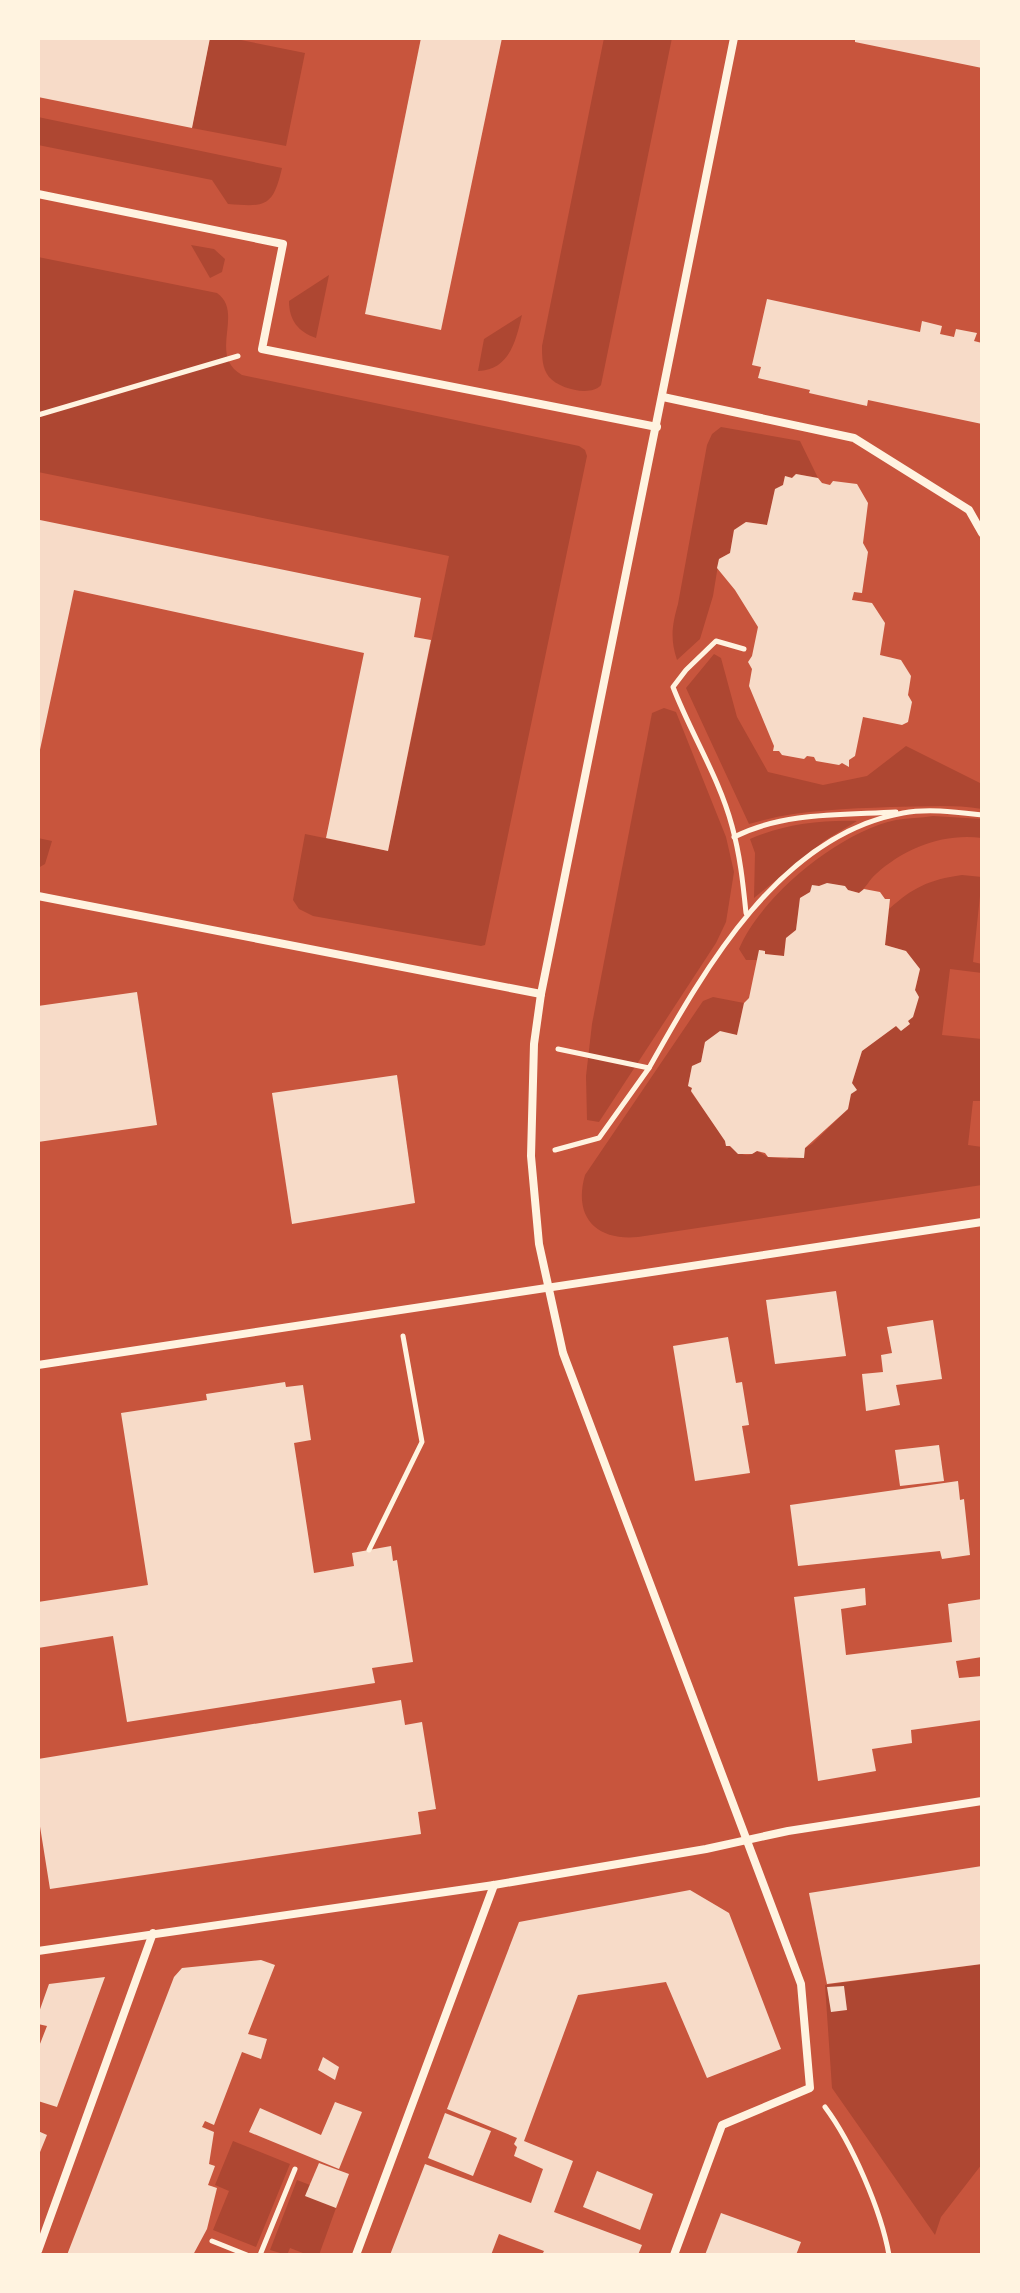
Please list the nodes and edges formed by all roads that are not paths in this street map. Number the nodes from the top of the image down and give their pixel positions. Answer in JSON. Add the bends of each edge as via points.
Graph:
{"nodes":[{"id":1,"x":734,"y":38,"type":"edge"},
{"id":2,"x":38,"y":194,"type":"edge"},
{"id":3,"x":663,"y":397,"type":"junction"},
{"id":4,"x":657,"y":427,"type":"junction"},
{"id":5,"x":982,"y":533,"type":"edge"},
{"id":6,"x":38,"y":896,"type":"edge"},
{"id":7,"x":541,"y":994,"type":"junction"},
{"id":8,"x":982,"y":1222,"type":"edge"},
{"id":9,"x":549,"y":1289,"type":"junction"},
{"id":10,"x":38,"y":1365,"type":"edge"},
{"id":11,"x":982,"y":1801,"type":"edge"},
{"id":12,"x":747,"y":1839,"type":"junction"},
{"id":13,"x":494,"y":1885,"type":"junction"},
{"id":14,"x":153,"y":1933,"type":"junction"},
{"id":15,"x":38,"y":1951,"type":"edge"},
{"id":16,"x":38,"y":2251,"type":"edge"},
{"id":17,"x":356,"y":2255,"type":"edge"},
{"id":18,"x":674,"y":2255,"type":"edge"}],
"edges":[{"from":1,"to":3,"type":"street"},
{"from":2,"to":4,"type":"street","via":[[283,244],[262,349]]},
{"from":3,"to":4,"type":"street"},
{"from":3,"to":5,"type":"street","via":[[854,438],[969,510]]},
{"from":4,"to":7,"type":"street"},
{"from":6,"to":7,"type":"street"},
{"from":7,"to":9,"type":"street","via":[[531,1156]]},
{"from":8,"to":9,"type":"street"},
{"from":9,"to":10,"type":"street"},
{"from":9,"to":12,"type":"street","via":[[563,1353]]},
{"from":11,"to":12,"type":"street"},
{"from":12,"to":13,"type":"street"},
{"from":12,"to":18,"type":"street","via":[[801,1984],[810,2088],[722,2125]]},
{"from":13,"to":14,"type":"street"},
{"from":13,"to":17,"type":"street"},
{"from":14,"to":15,"type":"street"},
{"from":14,"to":16,"type":"street"}]}
